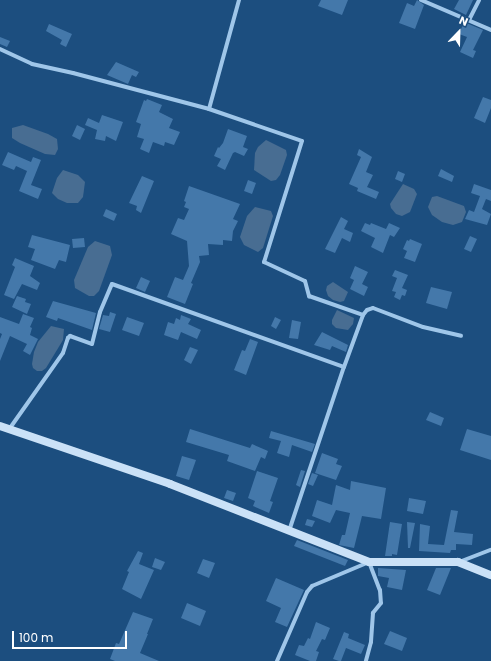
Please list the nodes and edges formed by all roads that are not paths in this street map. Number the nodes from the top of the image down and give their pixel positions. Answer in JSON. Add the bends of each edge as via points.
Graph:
{"nodes":[{"id":1,"x":239,"y":0,"type":"edge"},
{"id":2,"x":421,"y":0,"type":"edge"},
{"id":3,"x":479,"y":0,"type":"edge"},
{"id":4,"x":469,"y":20,"type":"junction"},
{"id":5,"x":491,"y":30,"type":"edge"},
{"id":6,"x":0,"y":50,"type":"edge"},
{"id":7,"x":209,"y":109,"type":"junction"},
{"id":8,"x":363,"y":315,"type":"junction"},
{"id":9,"x":460,"y":336,"type":"dead end"},
{"id":10,"x":344,"y":367,"type":"junction"},
{"id":11,"x":0,"y":426,"type":"edge"},
{"id":12,"x":10,"y":428,"type":"junction"},
{"id":13,"x":289,"y":531,"type":"junction"},
{"id":14,"x":491,"y":550,"type":"edge"},
{"id":15,"x":369,"y":562,"type":"junction"},
{"id":16,"x":458,"y":562,"type":"junction"},
{"id":17,"x":491,"y":575,"type":"edge"},
{"id":18,"x":277,"y":661,"type":"edge"},
{"id":19,"x":366,"y":661,"type":"edge"}],
"edges":[{"from":1,"to":7,"type":"street"},
{"from":2,"to":4,"type":"street"},
{"from":3,"to":4,"type":"street"},
{"from":4,"to":5,"type":"street"},
{"from":6,"to":7,"type":"street","via":[[32,64]]},
{"from":7,"to":8,"type":"street","via":[[302,141],[264,262],[305,281],[309,296]]},
{"from":8,"to":9,"type":"street","via":[[373,308]]},
{"from":8,"to":10,"type":"street"},
{"from":10,"to":12,"type":"street","via":[[112,284],[100,312],[92,344],[70,336],[68,338],[63,353]]},
{"from":10,"to":13,"type":"street"},
{"from":11,"to":12,"type":"street"},
{"from":12,"to":13,"type":"street","via":[[170,484]]},
{"from":13,"to":15,"type":"street"},
{"from":14,"to":16,"type":"street"},
{"from":15,"to":16,"type":"street"},
{"from":15,"to":18,"type":"street","via":[[312,586]]},
{"from":15,"to":19,"type":"street","via":[[380,590],[381,603],[373,613],[371,642]]},
{"from":16,"to":17,"type":"street"}]}
